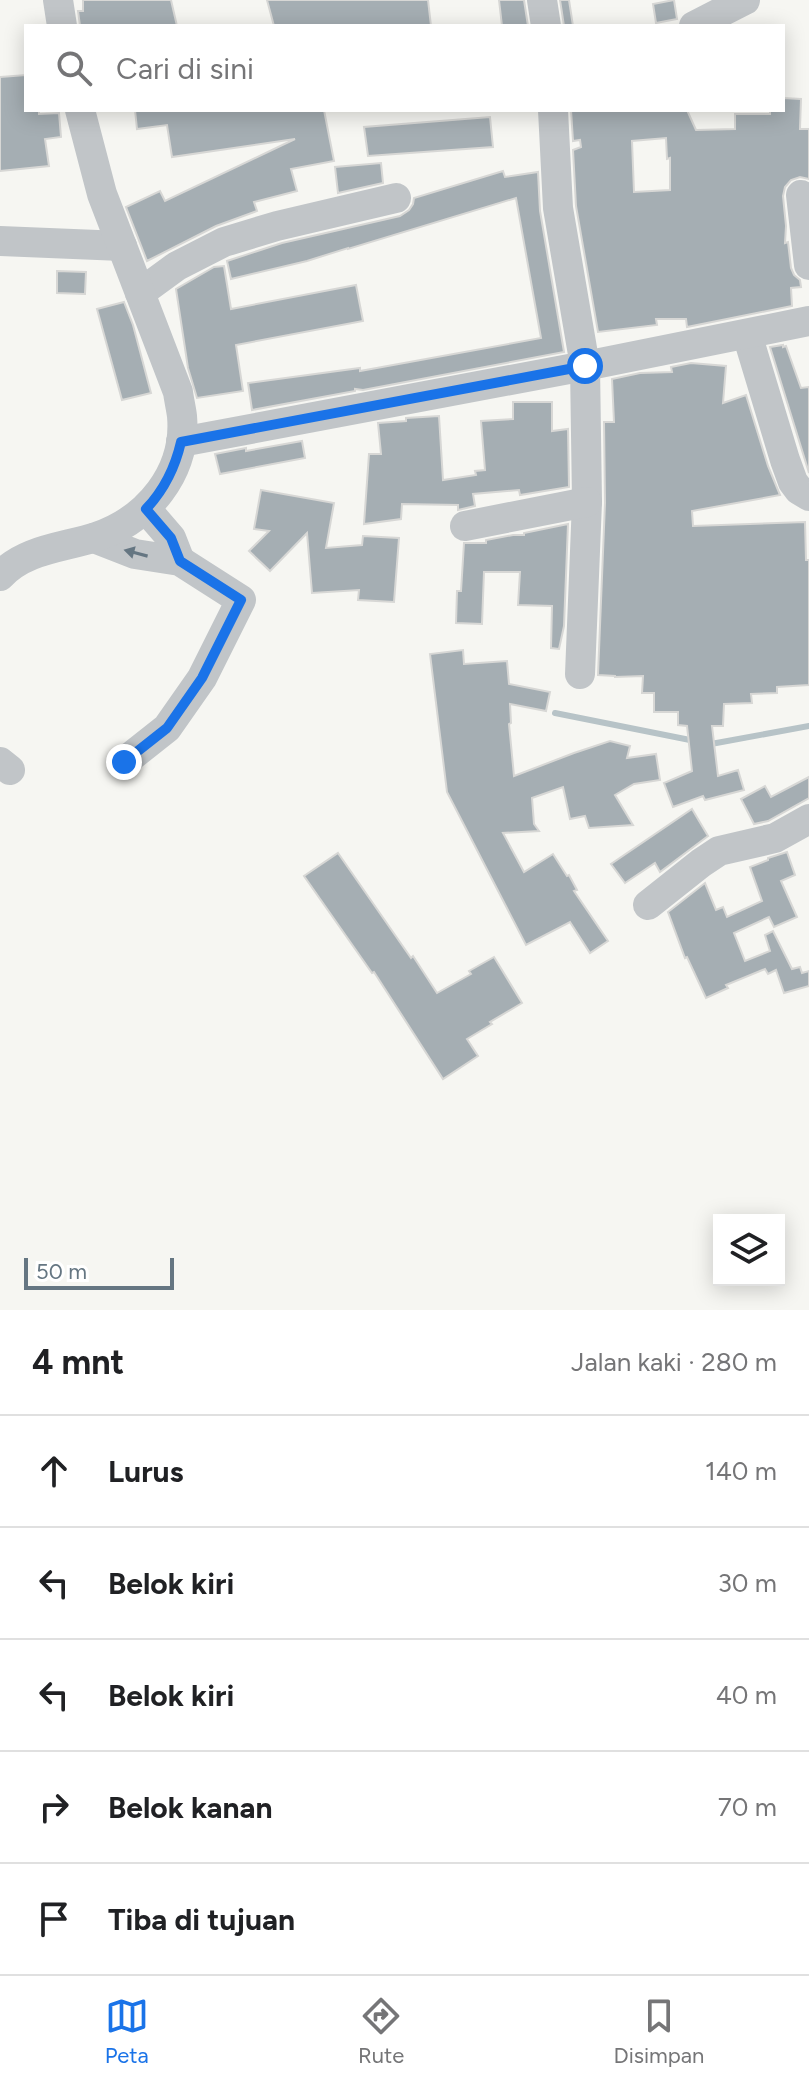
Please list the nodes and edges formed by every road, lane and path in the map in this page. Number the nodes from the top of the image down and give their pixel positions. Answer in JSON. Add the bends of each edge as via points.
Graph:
{"nodes":[{"id":1,"x":58,"y":0,"type":"edge"},
{"id":2,"x":542,"y":0,"type":"edge"},
{"id":3,"x":745,"y":0,"type":"edge"},
{"id":4,"x":697,"y":17,"type":"edge"},
{"id":5,"x":62,"y":24,"type":"edge"},
{"id":6,"x":546,"y":24,"type":"edge"},
{"id":7,"x":81,"y":112,"type":"edge"},
{"id":8,"x":553,"y":112,"type":"edge"},
{"id":9,"x":801,"y":195,"type":"dead end"},
{"id":10,"x":396,"y":198,"type":"dead end"},
{"id":11,"x":0,"y":241,"type":"edge"},
{"id":12,"x":122,"y":246,"type":"junction"},
{"id":13,"x":809,"y":265,"type":"edge"},
{"id":14,"x":140,"y":293,"type":"junction"},
{"id":15,"x":809,"y":321,"type":"edge"},
{"id":16,"x":747,"y":334,"type":"junction"},
{"id":17,"x":585,"y":366,"type":"junction"},
{"id":18,"x":181,"y":442,"type":"junction"},
{"id":19,"x":158,"y":494,"type":"junction"},
{"id":20,"x":809,"y":496,"type":"edge"},
{"id":21,"x":587,"y":502,"type":"junction"},
{"id":22,"x":465,"y":526,"type":"dead end"},
{"id":23,"x":94,"y":538,"type":"junction"},
{"id":24,"x":180,"y":561,"type":"junction"},
{"id":25,"x":0,"y":576,"type":"edge"},
{"id":26,"x":580,"y":674,"type":"dead end"},
{"id":27,"x":124,"y":762,"type":"dead end"},
{"id":28,"x":809,"y":819,"type":"edge"},
{"id":29,"x":648,"y":905,"type":"dead end"}],
"edges":[{"from":1,"to":5,"type":"street"},
{"from":2,"to":6,"type":"street"},
{"from":3,"to":4,"type":"street"},
{"from":7,"to":12,"type":"street"},
{"from":8,"to":17,"type":"street","via":[[558,208]]},
{"from":9,"to":13,"type":"street"},
{"from":10,"to":14,"type":"street","via":[[224,242]]},
{"from":11,"to":12,"type":"street"},
{"from":12,"to":14,"type":"street"},
{"from":14,"to":18,"type":"street","via":[[178,392]]},
{"from":15,"to":16,"type":"street"},
{"from":16,"to":17,"type":"street"},
{"from":16,"to":20,"type":"street","via":[[793,482]]},
{"from":17,"to":18,"type":"street"},
{"from":17,"to":21,"type":"street"},
{"from":18,"to":19,"type":"street"},
{"from":19,"to":23,"type":"street","via":[[120,528]]},
{"from":19,"to":24,"type":"street"},
{"from":21,"to":22,"type":"street"},
{"from":21,"to":26,"type":"street"},
{"from":24,"to":23,"type":"street","one_way":true,"via":[[135,554]]},
{"from":23,"to":25,"type":"street","via":[[28,555]]},
{"from":24,"to":27,"type":"street","via":[[241,600],[202,678],[167,728]]},
{"from":28,"to":29,"type":"street","via":[[775,838],[719,851]]}]}
